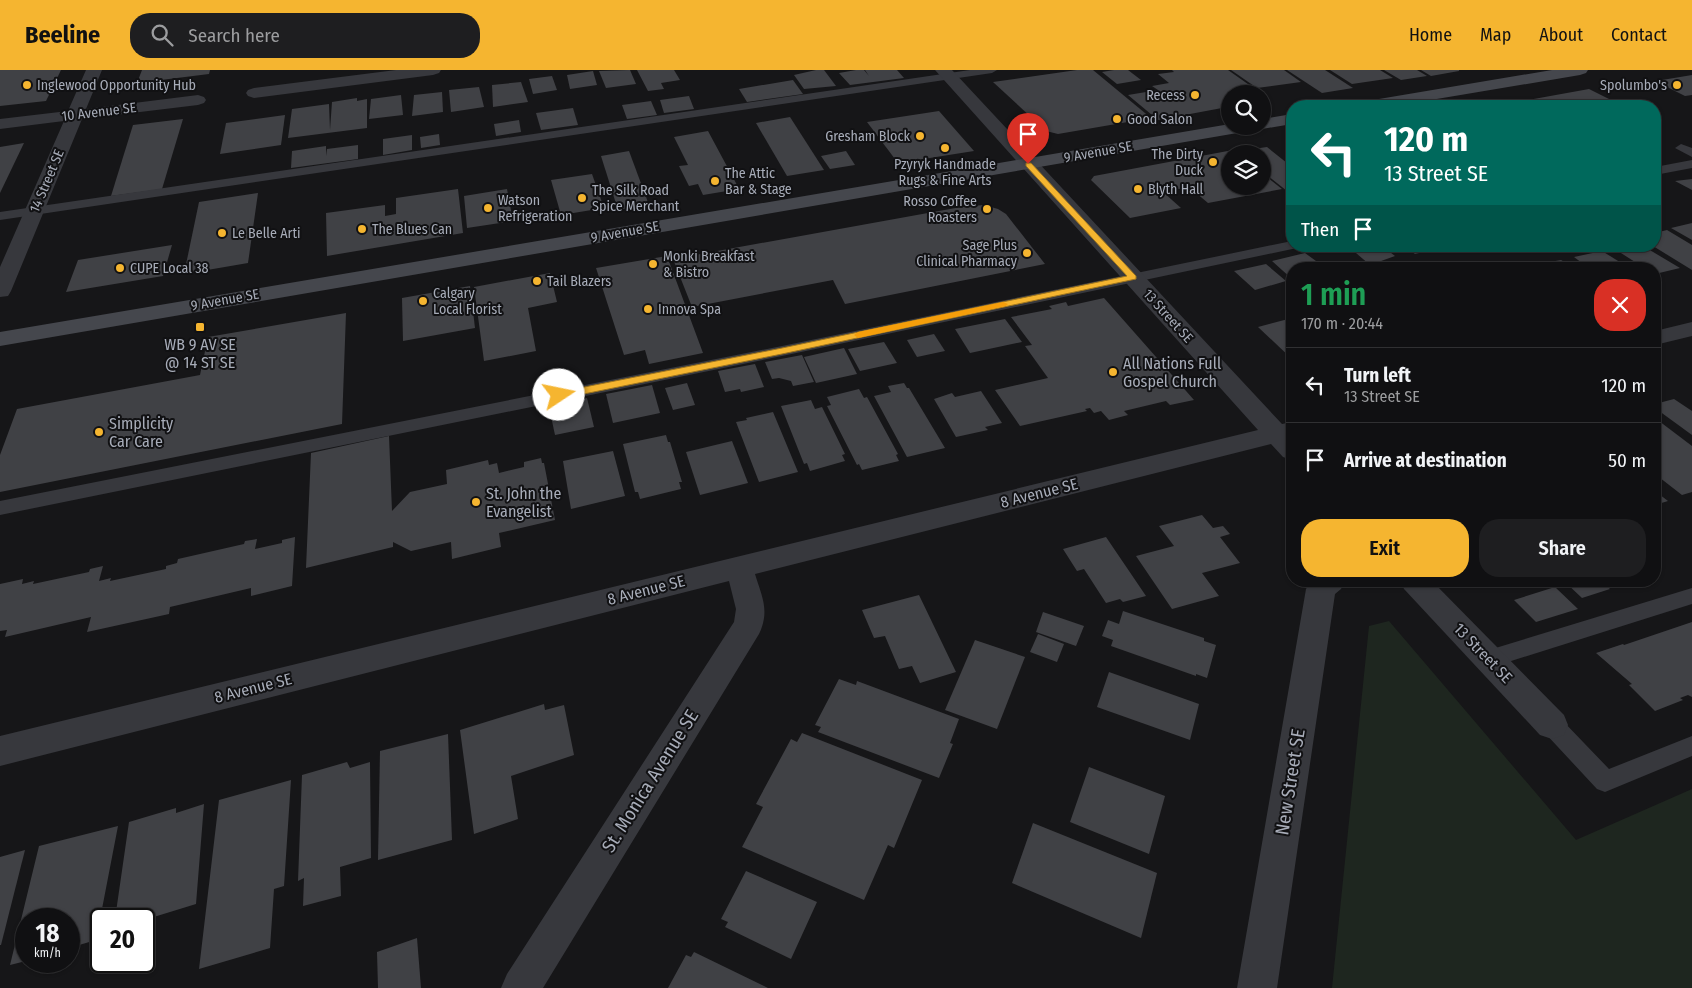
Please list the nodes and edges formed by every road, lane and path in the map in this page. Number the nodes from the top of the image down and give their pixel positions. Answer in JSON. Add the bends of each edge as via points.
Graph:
{"nodes":[{"id":1,"x":94,"y":70,"type":"edge"},
{"id":2,"x":433,"y":70,"type":"edge"},
{"id":3,"x":992,"y":70,"type":"edge"},
{"id":4,"x":1580,"y":70,"type":"edge"},
{"id":5,"x":946,"y":73,"type":"edge"},
{"id":6,"x":254,"y":93,"type":"dead end"},
{"id":7,"x":198,"y":100,"type":"dead end"},
{"id":8,"x":1402,"y":100,"type":"edge"},
{"id":9,"x":76,"y":114,"type":"junction"},
{"id":10,"x":1286,"y":120,"type":"edge"},
{"id":11,"x":1271,"y":122,"type":"edge"},
{"id":12,"x":0,"y":124,"type":"edge"},
{"id":13,"x":1221,"y":131,"type":"edge"},
{"id":14,"x":1661,"y":159,"type":"edge"},
{"id":15,"x":1028,"y":164,"type":"junction"},
{"id":16,"x":1692,"y":164,"type":"edge"},
{"id":17,"x":1676,"y":167,"type":"junction"},
{"id":18,"x":1661,"y":171,"type":"edge"},
{"id":19,"x":34,"y":211,"type":"junction"},
{"id":20,"x":0,"y":216,"type":"edge"},
{"id":21,"x":1286,"y":246,"type":"edge"},
{"id":22,"x":1133,"y":277,"type":"junction"},
{"id":23,"x":0,"y":291,"type":"edge"},
{"id":24,"x":1692,"y":329,"type":"edge"},
{"id":25,"x":1661,"y":337,"type":"edge"},
{"id":26,"x":0,"y":338,"type":"edge"},
{"id":27,"x":1286,"y":437,"type":"edge"},
{"id":28,"x":1286,"y":438,"type":"edge"},
{"id":29,"x":0,"y":508,"type":"edge"},
{"id":30,"x":739,"y":567,"type":"junction"},
{"id":31,"x":1324,"y":587,"type":"edge"},
{"id":32,"x":1420,"y":587,"type":"edge"},
{"id":33,"x":1692,"y":596,"type":"edge"},
{"id":34,"x":1489,"y":659,"type":"junction"},
{"id":35,"x":1552,"y":725,"type":"joint"},
{"id":36,"x":1692,"y":746,"type":"edge"},
{"id":37,"x":0,"y":751,"type":"edge"},
{"id":38,"x":521,"y":988,"type":"edge"},
{"id":39,"x":1258,"y":988,"type":"edge"}],
"edges":[{"from":1,"to":9,"type":"street","name":"14 Street SE"},
{"from":2,"to":6,"type":"street"},
{"from":3,"to":5,"type":"lane"},
{"from":4,"to":8,"type":"main road"},
{"from":5,"to":15,"type":"street","name":"13 Street SE"},
{"from":5,"to":19,"type":"lane"},
{"from":7,"to":9,"type":"street","name":"10 Avenue SE"},
{"from":9,"to":12,"type":"street","name":"10 Avenue SE"},
{"from":9,"to":19,"type":"street","name":"14 Street SE"},
{"from":10,"to":11,"type":"main road"},
{"from":13,"to":15,"type":"main road","name":"9 Avenue SE"},
{"from":14,"to":17,"type":"lane"},
{"from":15,"to":22,"type":"street","name":"13 Street SE"},
{"from":15,"to":26,"type":"main road","name":"9 Avenue SE"},
{"from":16,"to":17,"type":"lane"},
{"from":17,"to":18,"type":"lane"},
{"from":19,"to":20,"type":"lane"},
{"from":19,"to":23,"type":"street","name":"14 Street SE"},
{"from":21,"to":22,"type":"lane"},
{"from":22,"to":27,"type":"street","name":"13 Street SE"},
{"from":22,"to":29,"type":"lane"},
{"from":24,"to":25,"type":"street"},
{"from":28,"to":30,"type":"street","name":"8 Avenue SE"},
{"from":30,"to":37,"type":"street","name":"8 Avenue SE"},
{"from":30,"to":38,"type":"street","name":"St. Monica Avenue SE","via":[[751,609],[748,625]]},
{"from":31,"to":39,"type":"street","name":"New Street SE"},
{"from":32,"to":34,"type":"street","name":"13 Street SE"},
{"from":33,"to":34,"type":"lane"},
{"from":34,"to":35,"type":"street","name":"13 Street SE"},
{"from":35,"to":36,"type":"lane","via":[[1606,781]]}]}
